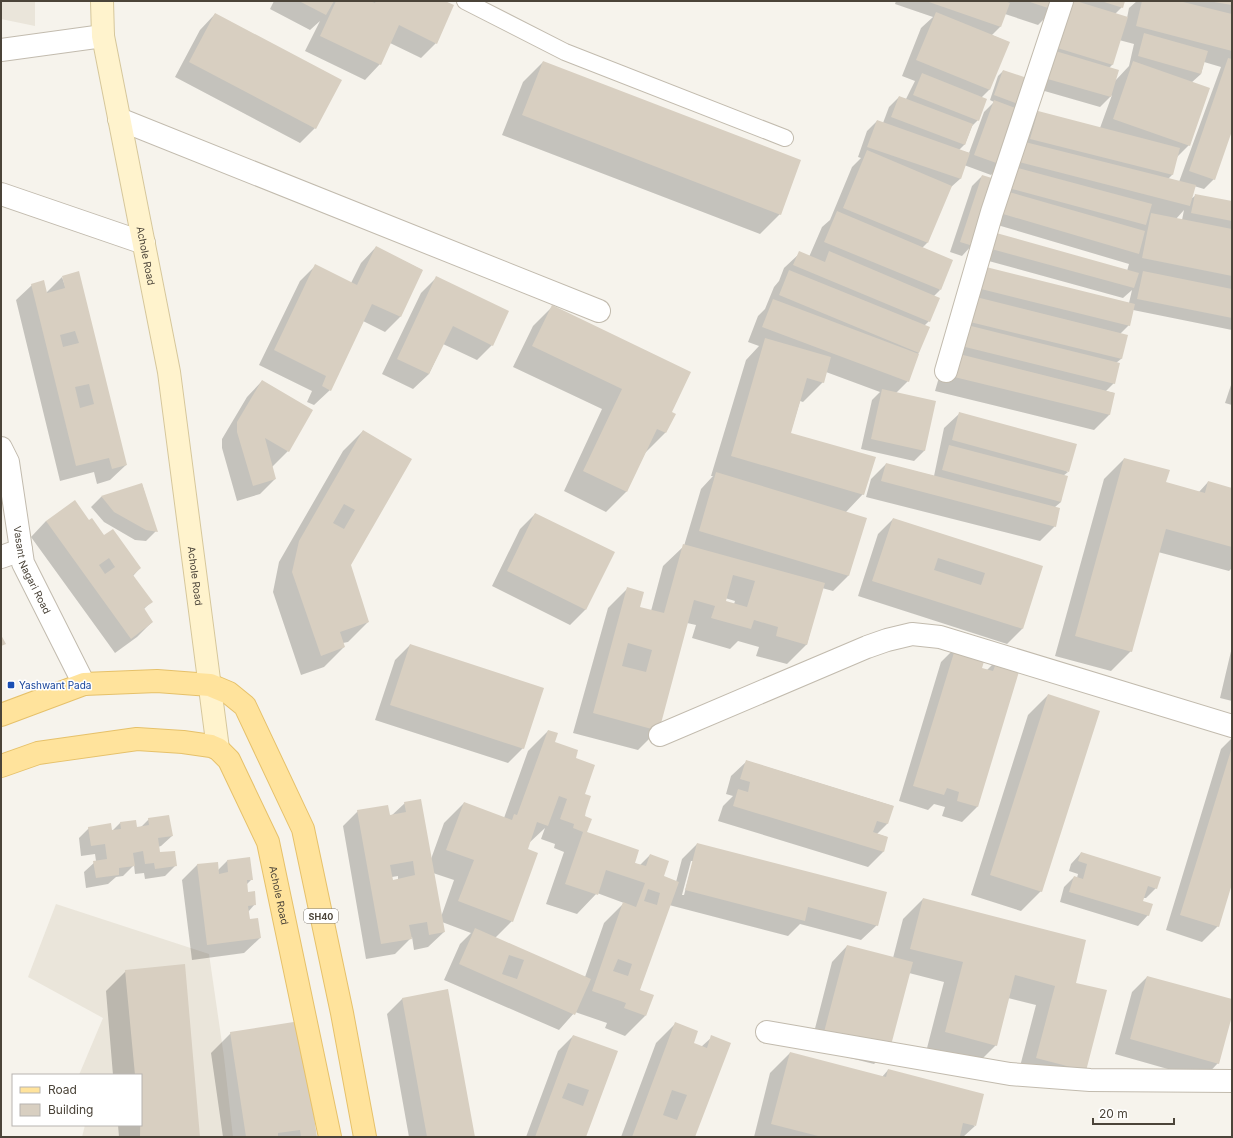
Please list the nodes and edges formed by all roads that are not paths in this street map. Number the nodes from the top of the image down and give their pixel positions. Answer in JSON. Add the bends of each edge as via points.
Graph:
{"nodes":[{"id":1,"x":102,"y":1,"type":"edge"},
{"id":2,"x":465,"y":1,"type":"edge"},
{"id":3,"x":1062,"y":1,"type":"edge"},
{"id":4,"x":103,"y":36,"type":"junction"},
{"id":5,"x":1,"y":50,"type":"edge"},
{"id":6,"x":120,"y":119,"type":"junction"},
{"id":7,"x":785,"y":138,"type":"dead end"},
{"id":8,"x":1,"y":194,"type":"edge"},
{"id":9,"x":144,"y":243,"type":"junction"},
{"id":10,"x":599,"y":311,"type":"dead end"},
{"id":11,"x":946,"y":371,"type":"dead end"},
{"id":12,"x":1,"y":448,"type":"edge"},
{"id":13,"x":11,"y":553,"type":"edge"},
{"id":14,"x":84,"y":684,"type":"junction"},
{"id":15,"x":210,"y":685,"type":"junction"},
{"id":16,"x":1,"y":715,"type":"edge"},
{"id":17,"x":1232,"y":726,"type":"edge"},
{"id":18,"x":660,"y":736,"type":"dead end"},
{"id":19,"x":218,"y":749,"type":"junction"},
{"id":20,"x":1,"y":766,"type":"edge"},
{"id":21,"x":767,"y":1032,"type":"dead end"},
{"id":22,"x":1232,"y":1081,"type":"edge"},
{"id":23,"x":330,"y":1137,"type":"edge"},
{"id":24,"x":365,"y":1137,"type":"edge"}],
"edges":[{"from":1,"to":4,"type":"street","name":"Achole Road"},
{"from":2,"to":7,"type":"lane","via":[[565,52]]},
{"from":3,"to":11,"type":"street","via":[[992,212]]},
{"from":4,"to":5,"type":"street"},
{"from":4,"to":6,"type":"street","name":"Achole Road"},
{"from":6,"to":9,"type":"street","name":"Achole Road"},
{"from":6,"to":10,"type":"street"},
{"from":8,"to":9,"type":"street"},
{"from":9,"to":15,"type":"street","name":"Achole Road","via":[[169,372]]},
{"from":12,"to":13,"type":"street","name":"Vasant Nagari Road","via":[[8,462]]},
{"from":13,"to":14,"type":"street","name":"Vasant Nagari Road","via":[[23,563]]},
{"from":14,"to":15,"type":"main road","number":"SH40","via":[[158,681]]},
{"from":14,"to":16,"type":"main road","number":"SH40"},
{"from":15,"to":19,"type":"street","name":"Achole Road"},
{"from":15,"to":24,"type":"main road","number":"SH40","via":[[229,693],[245,706],[303,829]]},
{"from":17,"to":18,"type":"street","via":[[940,637],[912,634],[867,647]]},
{"from":19,"to":20,"type":"main road","via":[[183,742],[137,739],[38,753]]},
{"from":19,"to":23,"type":"main road","name":"Achole Road","via":[[229,760],[268,842]]},
{"from":21,"to":22,"type":"street","via":[[1010,1074],[1090,1080]]}]}
